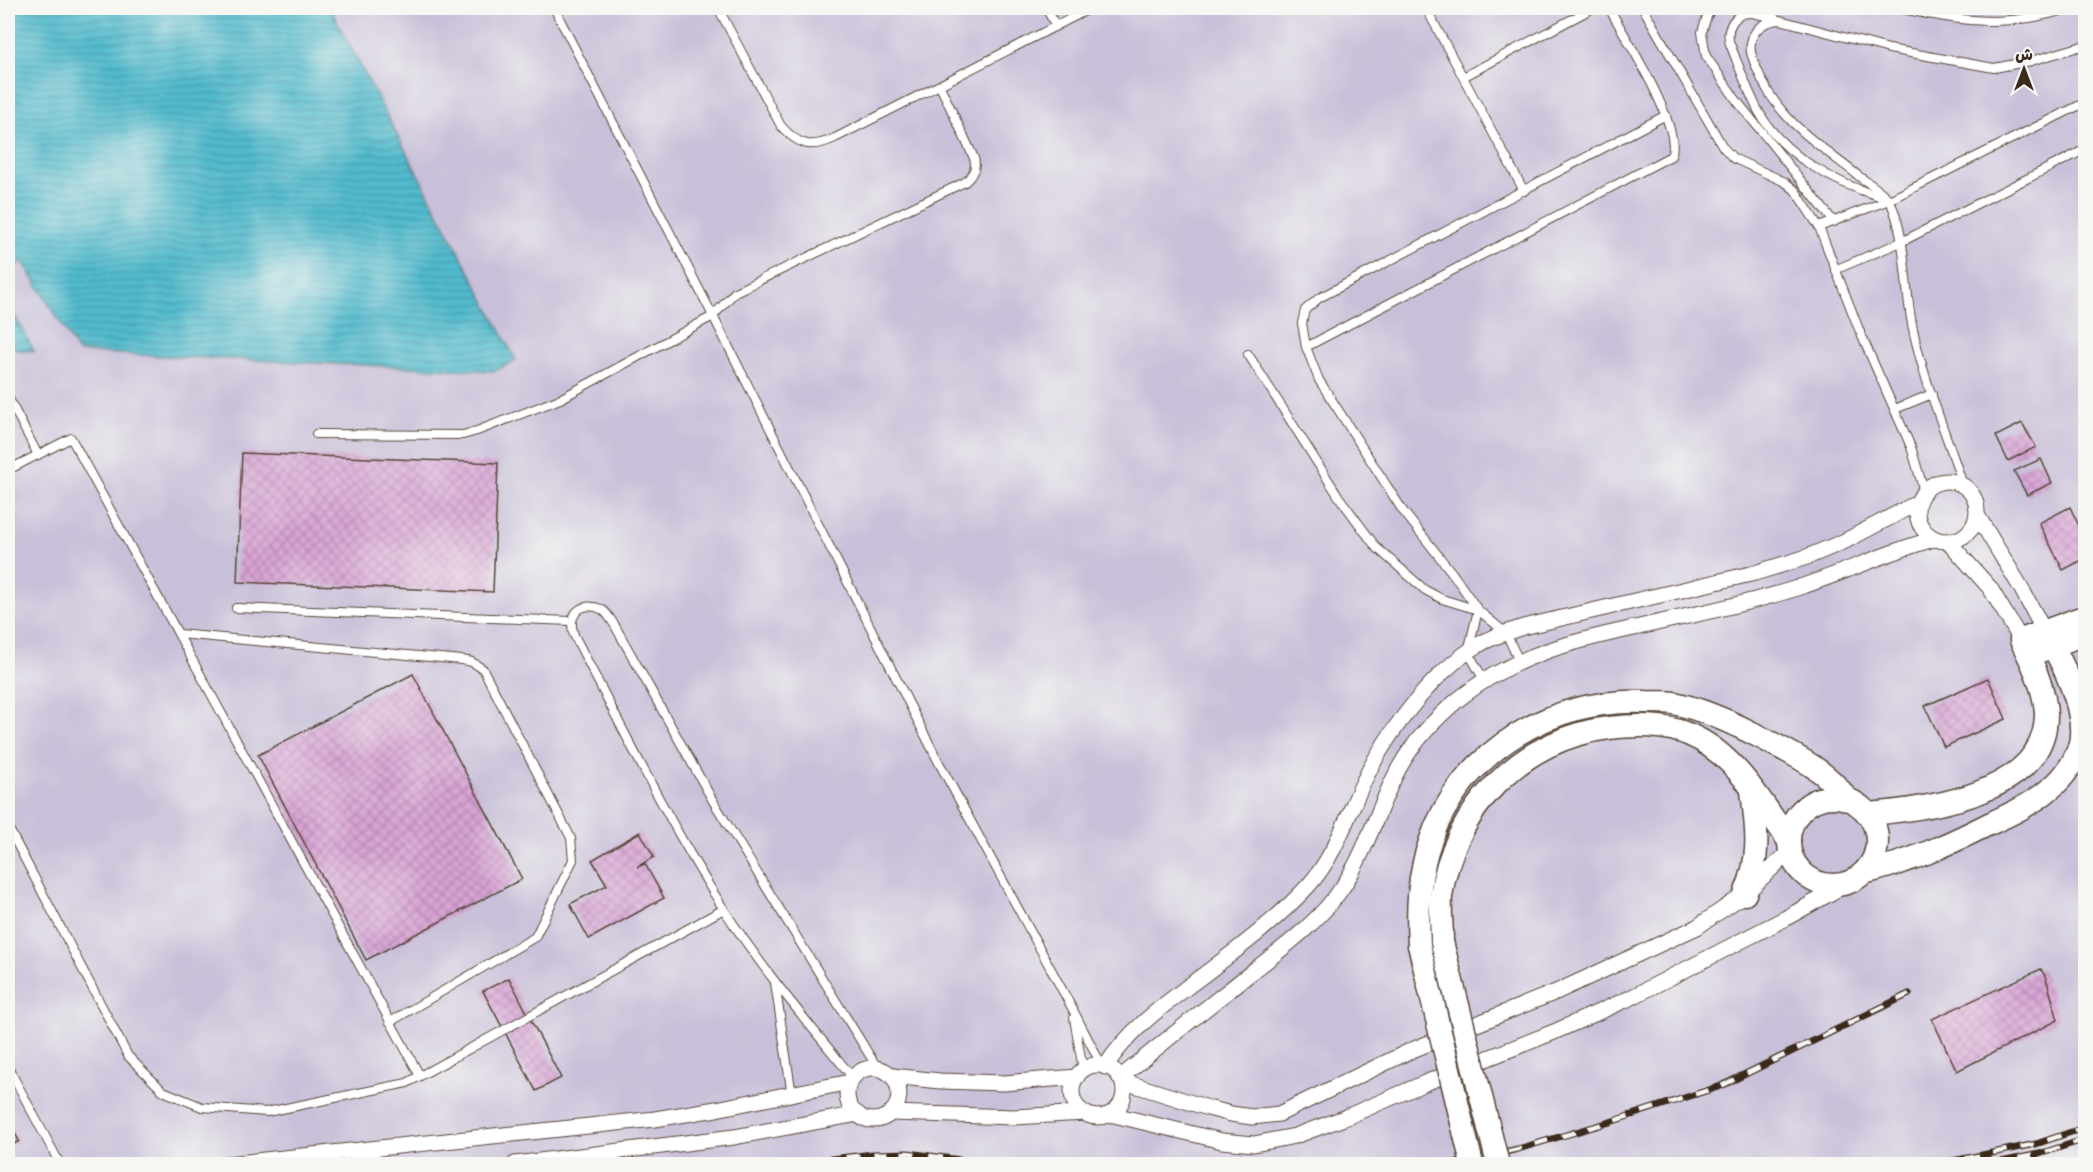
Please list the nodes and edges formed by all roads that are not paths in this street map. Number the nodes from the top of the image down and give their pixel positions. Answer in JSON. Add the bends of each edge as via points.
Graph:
{"nodes":[{"id":1,"x":554,"y":8,"type":"edge"},
{"id":2,"x":718,"y":8,"type":"edge"},
{"id":3,"x":1046,"y":8,"type":"edge"},
{"id":4,"x":1090,"y":8,"type":"edge"},
{"id":5,"x":1426,"y":8,"type":"edge"},
{"id":6,"x":1593,"y":8,"type":"edge"},
{"id":7,"x":1609,"y":8,"type":"edge"},
{"id":8,"x":1643,"y":8,"type":"edge"},
{"id":9,"x":1712,"y":8,"type":"edge"},
{"id":10,"x":1897,"y":8,"type":"edge"},
{"id":11,"x":2071,"y":8,"type":"edge"},
{"id":12,"x":1742,"y":11,"type":"edge"},
{"id":13,"x":1788,"y":21,"type":"junction"},
{"id":14,"x":1056,"y":26,"type":"junction"},
{"id":15,"x":2085,"y":45,"type":"edge"},
{"id":16,"x":1463,"y":77,"type":"junction"},
{"id":17,"x":940,"y":86,"type":"junction"},
{"id":18,"x":2085,"y":102,"type":"edge"},
{"id":19,"x":1666,"y":115,"type":"junction"},
{"id":20,"x":2085,"y":148,"type":"edge"},
{"id":21,"x":1524,"y":190,"type":"junction"},
{"id":22,"x":1889,"y":200,"type":"junction"},
{"id":23,"x":1834,"y":222,"type":"junction"},
{"id":24,"x":1820,"y":228,"type":"junction"},
{"id":25,"x":1901,"y":242,"type":"junction"},
{"id":26,"x":1836,"y":269,"type":"junction"},
{"id":27,"x":713,"y":316,"type":"junction"},
{"id":28,"x":1306,"y":348,"type":"junction"},
{"id":29,"x":1248,"y":354,"type":"dead end"},
{"id":30,"x":1932,"y":394,"type":"junction"},
{"id":31,"x":8,"y":397,"type":"edge"},
{"id":32,"x":1895,"y":409,"type":"junction"},
{"id":33,"x":316,"y":434,"type":"dead end"},
{"id":34,"x":38,"y":455,"type":"junction"},
{"id":35,"x":8,"y":470,"type":"edge"},
{"id":36,"x":1963,"y":485,"type":"junction"},
{"id":37,"x":1921,"y":497,"type":"junction"},
{"id":38,"x":1977,"y":515,"type":"junction"},
{"id":39,"x":1941,"y":540,"type":"junction"},
{"id":40,"x":236,"y":608,"type":"dead end"},
{"id":41,"x":1478,"y":610,"type":"junction"},
{"id":42,"x":2085,"y":616,"type":"edge"},
{"id":43,"x":571,"y":621,"type":"junction"},
{"id":44,"x":1506,"y":633,"type":"junction"},
{"id":45,"x":2085,"y":633,"type":"edge"},
{"id":46,"x":178,"y":634,"type":"junction"},
{"id":47,"x":2048,"y":638,"type":"junction"},
{"id":48,"x":2025,"y":648,"type":"junction"},
{"id":49,"x":1468,"y":652,"type":"junction"},
{"id":50,"x":1519,"y":660,"type":"junction"},
{"id":51,"x":1484,"y":680,"type":"junction"},
{"id":52,"x":1751,"y":787,"type":"junction"},
{"id":53,"x":1846,"y":798,"type":"junction"},
{"id":54,"x":1868,"y":814,"type":"junction"},
{"id":55,"x":8,"y":827,"type":"edge"},
{"id":56,"x":1789,"y":846,"type":"junction"},
{"id":57,"x":1857,"y":877,"type":"junction"},
{"id":58,"x":1745,"y":894,"type":"junction"},
{"id":59,"x":724,"y":909,"type":"junction"},
{"id":60,"x":775,"y":981,"type":"junction"},
{"id":61,"x":1072,"y":1008,"type":"junction"},
{"id":62,"x":390,"y":1022,"type":"junction"},
{"id":63,"x":1103,"y":1066,"type":"junction"},
{"id":64,"x":8,"y":1067,"type":"edge"},
{"id":65,"x":878,"y":1069,"type":"junction"},
{"id":66,"x":1080,"y":1074,"type":"junction"},
{"id":67,"x":420,"y":1076,"type":"junction"},
{"id":68,"x":892,"y":1076,"type":"junction"},
{"id":69,"x":1120,"y":1079,"type":"junction"},
{"id":70,"x":851,"y":1080,"type":"junction"},
{"id":71,"x":792,"y":1095,"type":"junction"},
{"id":72,"x":891,"y":1113,"type":"junction"},
{"id":73,"x":1085,"y":1113,"type":"junction"},
{"id":74,"x":858,"y":1114,"type":"junction"},
{"id":75,"x":1110,"y":1114,"type":"junction"},
{"id":76,"x":60,"y":1164,"type":"edge"},
{"id":77,"x":227,"y":1164,"type":"edge"},
{"id":78,"x":515,"y":1164,"type":"edge"},
{"id":79,"x":1472,"y":1164,"type":"edge"},
{"id":80,"x":1498,"y":1164,"type":"edge"}],
"edges":[{"from":1,"to":27,"type":"lane"},
{"from":2,"to":17,"type":"lane","via":[[781,126],[809,146],[825,142]]},
{"from":3,"to":14,"type":"lane"},
{"from":4,"to":14,"type":"lane"},
{"from":5,"to":16,"type":"lane"},
{"from":6,"to":16,"type":"lane"},
{"from":7,"to":19,"type":"lane"},
{"from":8,"to":24,"type":"lane","via":[[1723,147],[1733,158],[1795,190]]},
{"from":9,"to":23,"type":"lane","via":[[1702,32],[1706,56]]},
{"from":10,"to":11,"type":"lane","via":[[1997,22]]},
{"from":12,"to":13,"type":"lane"},
{"from":12,"to":22,"type":"lane","via":[[1732,22],[1728,38],[1759,111],[1774,134],[1832,178]]},
{"from":13,"to":15,"type":"lane","via":[[1889,49],[1994,68]]},
{"from":13,"to":22,"type":"lane","via":[[1766,23],[1751,40],[1750,53],[1773,101],[1791,123]]},
{"from":14,"to":17,"type":"lane"},
{"from":16,"to":21,"type":"lane"},
{"from":17,"to":27,"type":"lane","via":[[974,158],[972,176],[735,292]]},
{"from":18,"to":22,"type":"lane"},
{"from":19,"to":21,"type":"lane"},
{"from":19,"to":28,"type":"lane","via":[[1673,147],[1668,158]]},
{"from":20,"to":25,"type":"lane"},
{"from":21,"to":28,"type":"lane","via":[[1310,304],[1302,323]]},
{"from":22,"to":23,"type":"lane"},
{"from":22,"to":25,"type":"lane"},
{"from":23,"to":24,"type":"lane"},
{"from":24,"to":26,"type":"lane"},
{"from":25,"to":26,"type":"lane"},
{"from":25,"to":30,"type":"lane","via":[[1910,317]]},
{"from":26,"to":32,"type":"lane"},
{"from":27,"to":33,"type":"lane","via":[[560,399],[477,431],[463,435]]},
{"from":27,"to":61,"type":"lane","via":[[937,759]]},
{"from":28,"to":41,"type":"lane","via":[[1319,380],[1403,511]]},
{"from":29,"to":41,"type":"lane","via":[[1339,497],[1376,547],[1425,591]]},
{"from":30,"to":32,"type":"lane"},
{"from":30,"to":36,"type":"lane"},
{"from":31,"to":34,"type":"lane"},
{"from":32,"to":37,"type":"lane","via":[[1911,447]]},
{"from":34,"to":35,"type":"lane"},
{"from":34,"to":46,"type":"lane","via":[[71,438]]},
{"from":36,"to":37,"type":"street","via":[[1942,481]]},
{"from":36,"to":38,"type":"street","via":[[1973,495]]},
{"from":37,"to":39,"type":"street","via":[[1919,524]]},
{"from":37,"to":44,"type":"street","via":[[1845,541],[1808,557]]},
{"from":38,"to":39,"type":"street","via":[[1967,534],[1955,540]]},
{"from":38,"to":47,"type":"street"},
{"from":39,"to":48,"type":"street","via":[[1990,588]]},
{"from":39,"to":50,"type":"street","via":[[1899,549],[1795,589],[1746,603],[1587,638]]},
{"from":40,"to":43,"type":"lane"},
{"from":41,"to":44,"type":"lane"},
{"from":41,"to":49,"type":"lane"},
{"from":42,"to":47,"type":"main road"},
{"from":43,"to":59,"type":"lane","via":[[574,635],[681,838]]},
{"from":43,"to":65,"type":"lane","via":[[573,615],[586,607],[607,614],[713,801]]},
{"from":44,"to":49,"type":"street"},
{"from":44,"to":50,"type":"lane"},
{"from":45,"to":47,"type":"main road"},
{"from":46,"to":62,"type":"lane"},
{"from":46,"to":62,"type":"lane","via":[[462,660],[483,669],[571,838],[573,860],[535,937]]},
{"from":47,"to":48,"type":"main road"},
{"from":47,"to":57,"type":"main road","via":[[2080,713],[2080,743],[2064,776],[2028,803],[1949,844]]},
{"from":48,"to":54,"type":"main road","via":[[2046,712],[2039,746],[2028,761],[2012,776],[1964,798]]},
{"from":49,"to":51,"type":"lane"},
{"from":49,"to":63,"type":"street","via":[[1419,699],[1382,746],[1331,852],[1310,884],[1256,934],[1148,1017]]},
{"from":50,"to":51,"type":"street"},
{"from":51,"to":69,"type":"street","via":[[1439,716],[1400,765],[1356,865],[1323,913]]},
{"from":52,"to":56,"type":"main road"},
{"from":52,"to":58,"type":"main road","via":[[1758,839],[1754,869]]},
{"from":52,"to":80,"type":"main road","bridge":true,"via":[[1727,761],[1690,734],[1660,727],[1628,726],[1562,739],[1533,753],[1504,775],[1478,804],[1460,832],[1448,864],[1441,897],[1442,942]]},
{"from":53,"to":54,"type":"main road"},
{"from":53,"to":56,"type":"main road","via":[[1828,796],[1810,802],[1792,823]]},
{"from":53,"to":79,"type":"main road","bridge":true,"via":[[1814,768],[1770,742],[1707,712],[1672,703],[1594,703],[1522,731],[1492,751],[1448,803],[1430,841],[1420,877],[1418,912],[1419,945]]},
{"from":54,"to":57,"type":"main road","via":[[1876,828],[1877,844],[1873,860]]},
{"from":55,"to":67,"type":"lane","via":[[128,1056],[163,1091],[202,1107],[267,1112],[407,1083]]},
{"from":56,"to":57,"type":"main road","via":[[1799,869],[1817,882],[1828,885]]},
{"from":56,"to":58,"type":"street"},
{"from":57,"to":75,"type":"street","via":[[1630,998],[1295,1136],[1254,1143],[1222,1141]]},
{"from":58,"to":69,"type":"street","via":[[1697,927],[1645,952],[1412,1050],[1280,1114],[1231,1114]]},
{"from":59,"to":60,"type":"lane"},
{"from":59,"to":67,"type":"lane"},
{"from":60,"to":70,"type":"lane"},
{"from":60,"to":71,"type":"lane"},
{"from":61,"to":63,"type":"lane"},
{"from":61,"to":66,"type":"lane"},
{"from":62,"to":67,"type":"lane"},
{"from":63,"to":66,"type":"street","via":[[1089,1067]]},
{"from":63,"to":69,"type":"street"},
{"from":64,"to":76,"type":"lane"},
{"from":65,"to":68,"type":"street"},
{"from":65,"to":70,"type":"street","via":[[862,1071]]},
{"from":66,"to":68,"type":"street","via":[[1004,1083]]},
{"from":66,"to":73,"type":"street","via":[[1073,1086],[1073,1099]]},
{"from":68,"to":72,"type":"street","via":[[899,1098]]},
{"from":69,"to":75,"type":"street","via":[[1122,1100]]},
{"from":70,"to":71,"type":"street"},
{"from":70,"to":74,"type":"street","via":[[848,1098]]},
{"from":71,"to":77,"type":"street","via":[[655,1119]]},
{"from":72,"to":73,"type":"street","via":[[1014,1118]]},
{"from":72,"to":74,"type":"street","via":[[877,1120]]},
{"from":73,"to":75,"type":"street","via":[[1098,1117]]},
{"from":74,"to":78,"type":"street","via":[[734,1137]]}]}
